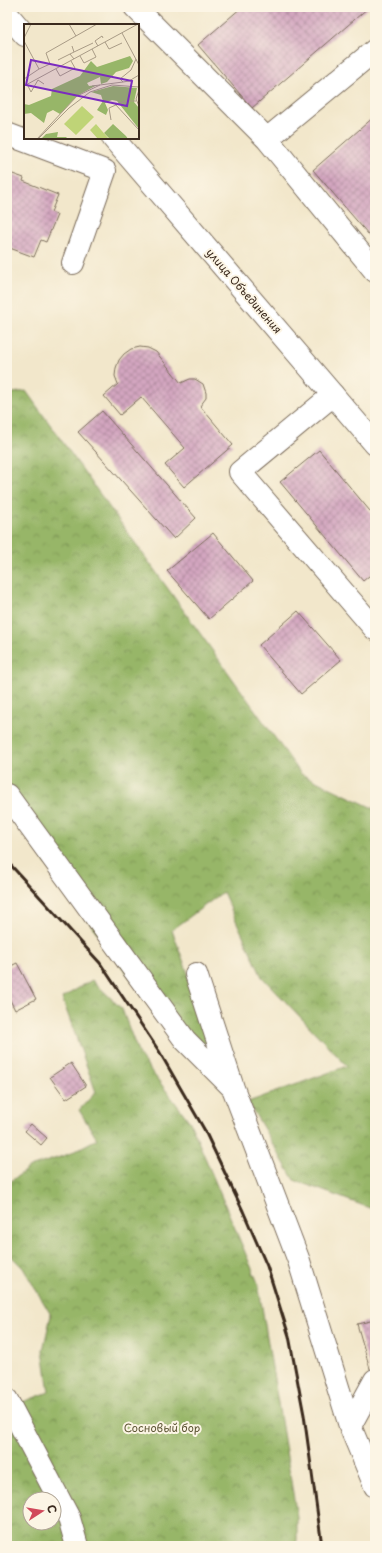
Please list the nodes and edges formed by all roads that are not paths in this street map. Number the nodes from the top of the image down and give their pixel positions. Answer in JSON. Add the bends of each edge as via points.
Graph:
{"nodes":[{"id":1,"x":135,"y":7,"type":"edge"},
{"id":2,"x":375,"y":50,"type":"edge"},
{"id":3,"x":7,"y":134,"type":"edge"},
{"id":4,"x":114,"y":139,"type":"edge"},
{"id":5,"x":266,"y":139,"type":"junction"},
{"id":6,"x":73,"y":263,"type":"dead end"},
{"id":7,"x":375,"y":271,"type":"edge"},
{"id":8,"x":333,"y":395,"type":"junction"},
{"id":9,"x":375,"y":444,"type":"edge"},
{"id":10,"x":375,"y":629,"type":"edge"},
{"id":11,"x":7,"y":795,"type":"edge"},
{"id":12,"x":196,"y":974,"type":"dead end"},
{"id":13,"x":233,"y":1088,"type":"junction"},
{"id":14,"x":375,"y":1380,"type":"edge"},
{"id":15,"x":7,"y":1400,"type":"edge"},
{"id":16,"x":350,"y":1426,"type":"junction"},
{"id":17,"x":375,"y":1486,"type":"edge"},
{"id":18,"x":77,"y":1546,"type":"edge"}],
"edges":[{"from":1,"to":5,"type":"main road"},
{"from":2,"to":5,"type":"main road"},
{"from":3,"to":6,"type":"main road","via":[[105,171]]},
{"from":4,"to":8,"type":"main road","name":"улица Объединения"},
{"from":5,"to":7,"type":"main road"},
{"from":8,"to":9,"type":"main road","name":"улица Объединения"},
{"from":8,"to":10,"type":"main road","via":[[240,472]]},
{"from":11,"to":13,"type":"main road","via":[[185,1040]]},
{"from":12,"to":13,"type":"main road"},
{"from":13,"to":16,"type":"main road","via":[[299,1261]]},
{"from":14,"to":16,"type":"main road"},
{"from":15,"to":18,"type":"main road","via":[[68,1518]]},
{"from":16,"to":17,"type":"main road"}]}
